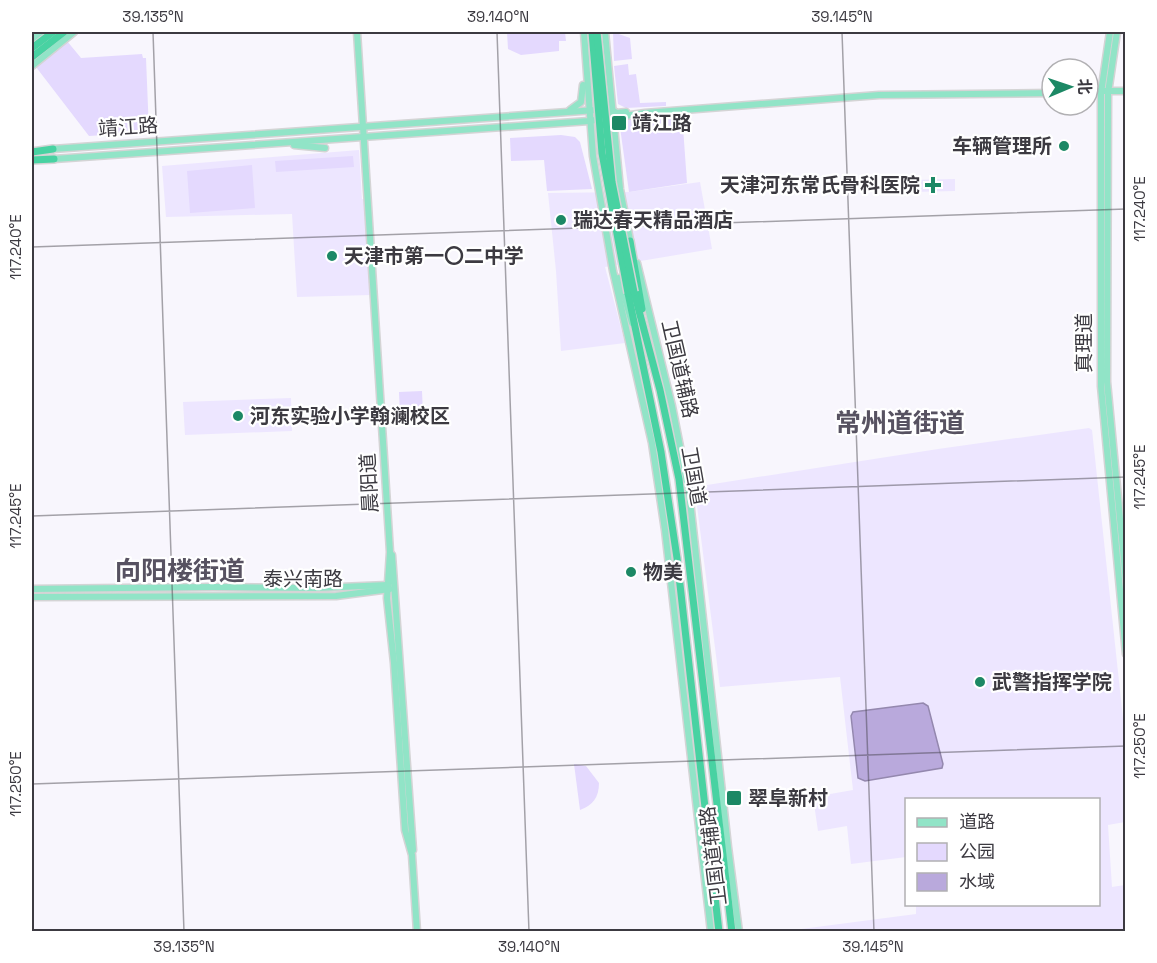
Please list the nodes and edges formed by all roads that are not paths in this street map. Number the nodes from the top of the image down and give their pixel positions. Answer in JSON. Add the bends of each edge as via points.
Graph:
{"nodes":[{"id":1,"x":41,"y":32,"type":"edge"},
{"id":2,"x":53,"y":32,"type":"edge"},
{"id":3,"x":64,"y":32,"type":"edge"},
{"id":4,"x":74,"y":32,"type":"edge"},
{"id":5,"x":358,"y":32,"type":"edge"},
{"id":6,"x":584,"y":32,"type":"edge"},
{"id":7,"x":592,"y":32,"type":"edge"},
{"id":8,"x":597,"y":32,"type":"edge"},
{"id":9,"x":605,"y":32,"type":"edge"},
{"id":10,"x":1110,"y":32,"type":"edge"},
{"id":11,"x":1117,"y":32,"type":"edge"},
{"id":12,"x":32,"y":39,"type":"edge"},
{"id":13,"x":32,"y":48,"type":"edge"},
{"id":14,"x":585,"y":54,"type":"junction"},
{"id":15,"x":32,"y":57,"type":"edge"},
{"id":16,"x":32,"y":66,"type":"edge"},
{"id":17,"x":608,"y":84,"type":"junction"},
{"id":18,"x":1100,"y":86,"type":"edge"},
{"id":19,"x":1100,"y":90,"type":"edge"},
{"id":20,"x":1100,"y":91,"type":"edge"},
{"id":21,"x":1100,"y":91,"type":"edge"},
{"id":22,"x":1040,"y":92,"type":"edge"},
{"id":23,"x":1040,"y":92,"type":"edge"},
{"id":24,"x":1100,"y":92,"type":"edge"},
{"id":25,"x":1125,"y":92,"type":"edge"},
{"id":26,"x":1118,"y":93,"type":"junction"},
{"id":27,"x":1108,"y":103,"type":"junction"},
{"id":28,"x":610,"y":108,"type":"junction"},
{"id":29,"x":567,"y":112,"type":"junction"},
{"id":30,"x":591,"y":114,"type":"junction"},
{"id":31,"x":1099,"y":117,"type":"edge"},
{"id":32,"x":611,"y":118,"type":"junction"},
{"id":33,"x":365,"y":126,"type":"junction"},
{"id":34,"x":378,"y":126,"type":"junction"},
{"id":35,"x":379,"y":135,"type":"junction"},
{"id":36,"x":367,"y":137,"type":"junction"},
{"id":37,"x":281,"y":144,"type":"junction"},
{"id":38,"x":325,"y":148,"type":"dead end"},
{"id":39,"x":53,"y":149,"type":"joint"},
{"id":40,"x":616,"y":151,"type":"junction"},
{"id":41,"x":32,"y":152,"type":"edge"},
{"id":42,"x":367,"y":154,"type":"junction"},
{"id":43,"x":593,"y":156,"type":"junction"},
{"id":44,"x":54,"y":159,"type":"joint"},
{"id":45,"x":32,"y":160,"type":"edge"},
{"id":46,"x":630,"y":241,"type":"junction"},
{"id":47,"x":611,"y":251,"type":"junction"},
{"id":48,"x":631,"y":292,"type":"junction"},
{"id":49,"x":644,"y":329,"type":"junction"},
{"id":50,"x":634,"y":330,"type":"junction"},
{"id":51,"x":667,"y":542,"type":"junction"},
{"id":52,"x":677,"y":558,"type":"junction"},
{"id":53,"x":387,"y":567,"type":"junction"},
{"id":54,"x":1125,"y":582,"type":"edge"},
{"id":55,"x":369,"y":584,"type":"junction"},
{"id":56,"x":389,"y":587,"type":"junction"},
{"id":57,"x":32,"y":589,"type":"edge"},
{"id":58,"x":32,"y":597,"type":"edge"},
{"id":59,"x":704,"y":613,"type":"junction"},
{"id":60,"x":696,"y":614,"type":"junction"},
{"id":61,"x":1125,"y":654,"type":"edge"},
{"id":62,"x":418,"y":932,"type":"edge"},
{"id":63,"x":711,"y":932,"type":"edge"},
{"id":64,"x":719,"y":932,"type":"edge"},
{"id":65,"x":732,"y":932,"type":"edge"},
{"id":66,"x":740,"y":932,"type":"edge"}],
"edges":[{"from":1,"to":12,"type":"main road"},
{"from":2,"to":13,"type":"highway"},
{"from":3,"to":15,"type":"highway"},
{"from":4,"to":16,"type":"main road"},
{"from":5,"to":33,"type":"main road","name":"晨阳道"},
{"from":6,"to":14,"type":"main road","name":"卫国道辅路"},
{"from":7,"to":48,"type":"highway","name":"卫国道","bridge":true,"via":[[602,153]]},
{"from":8,"to":48,"type":"highway","name":"卫国道","bridge":true,"via":[[610,171]]},
{"from":9,"to":17,"type":"main road","name":"卫国道辅路"},
{"from":10,"to":18,"type":"main road","name":"真理道"},
{"from":11,"to":19,"type":"main road","name":"真理道","via":[[1110,81]]},
{"from":14,"to":29,"type":"main road","via":[[583,98],[579,106]]},
{"from":14,"to":30,"type":"main road","name":"卫国道辅路"},
{"from":17,"to":28,"type":"main road","name":"卫国道辅路"},
{"from":17,"to":30,"type":"main road","via":[[603,100]]},
{"from":20,"to":25,"type":"main road"},
{"from":21,"to":26,"type":"main road"},
{"from":22,"to":28,"type":"main road","name":"靖江路","via":[[879,93],[621,113]]},
{"from":23,"to":32,"type":"main road","name":"靖江路","via":[[880,95]]},
{"from":24,"to":27,"type":"main road","name":"真理道"},
{"from":25,"to":26,"type":"main road"},
{"from":26,"to":27,"type":"main road"},
{"from":27,"to":54,"type":"main road","name":"真理道","via":[[1108,411]]},
{"from":28,"to":30,"type":"main road","name":"靖江路"},
{"from":28,"to":32,"type":"main road","name":"卫国道辅路"},
{"from":29,"to":30,"type":"main road","name":"靖江路"},
{"from":29,"to":34,"type":"main road","name":"靖江路"},
{"from":30,"to":32,"type":"main road","name":"靖江路"},
{"from":30,"to":35,"type":"main road","name":"靖江路","via":[[566,122]]},
{"from":30,"to":43,"type":"main road","name":"卫国道辅路"},
{"from":31,"to":61,"type":"main road","name":"真理道","via":[[1102,412]]},
{"from":32,"to":40,"type":"main road","name":"卫国道辅路"},
{"from":33,"to":34,"type":"main road","name":"靖江路"},
{"from":33,"to":36,"type":"main road","name":"晨阳道"},
{"from":33,"to":39,"type":"main road","name":"靖江路"},
{"from":34,"to":36,"type":"main road"},
{"from":35,"to":36,"type":"main road","name":"靖江路"},
{"from":35,"to":42,"type":"main road","via":[[371,139]]},
{"from":36,"to":37,"type":"main road","name":"靖江路"},
{"from":36,"to":42,"type":"main road","name":"晨阳道"},
{"from":37,"to":38,"type":"main road"},
{"from":37,"to":44,"type":"main road","name":"靖江路"},
{"from":39,"to":41,"type":"highway","name":"靖江路"},
{"from":40,"to":43,"type":"main road","via":[[610,142],[601,141]]},
{"from":40,"to":46,"type":"main road","name":"卫国道辅路"},
{"from":42,"to":53,"type":"main road","name":"晨阳道","via":[[390,552]]},
{"from":42,"to":56,"type":"main road","name":"晨阳道","via":[[393,573]]},
{"from":43,"to":47,"type":"main road","name":"卫国道辅路"},
{"from":44,"to":45,"type":"highway","name":"靖江路"},
{"from":46,"to":49,"type":"highway"},
{"from":46,"to":59,"type":"main road","name":"卫国道辅路","via":[[684,459]]},
{"from":47,"to":50,"type":"main road"},
{"from":47,"to":51,"type":"main road","name":"卫国道辅路","via":[[652,443]]},
{"from":48,"to":49,"type":"highway","name":"卫国道"},
{"from":48,"to":50,"type":"highway","name":"卫国道"},
{"from":49,"to":60,"type":"highway","name":"卫国道","via":[[679,479]]},
{"from":50,"to":52,"type":"highway","name":"卫国道","via":[[657,429]]},
{"from":51,"to":52,"type":"main road"},
{"from":51,"to":63,"type":"main road","name":"卫国道辅路"},
{"from":52,"to":64,"type":"highway","name":"卫国道"},
{"from":53,"to":55,"type":"main road","via":[[381,577]]},
{"from":53,"to":56,"type":"main road","name":"晨阳道"},
{"from":55,"to":56,"type":"main road","name":"泰兴南路"},
{"from":55,"to":57,"type":"main road","name":"泰兴南路","via":[[316,588]]},
{"from":56,"to":58,"type":"main road","name":"泰兴南路","via":[[336,596]]},
{"from":56,"to":62,"type":"main road","name":"晨阳道"},
{"from":59,"to":60,"type":"highway"},
{"from":59,"to":66,"type":"main road","name":"卫国道辅路"},
{"from":60,"to":65,"type":"highway","name":"卫国道"}]}
